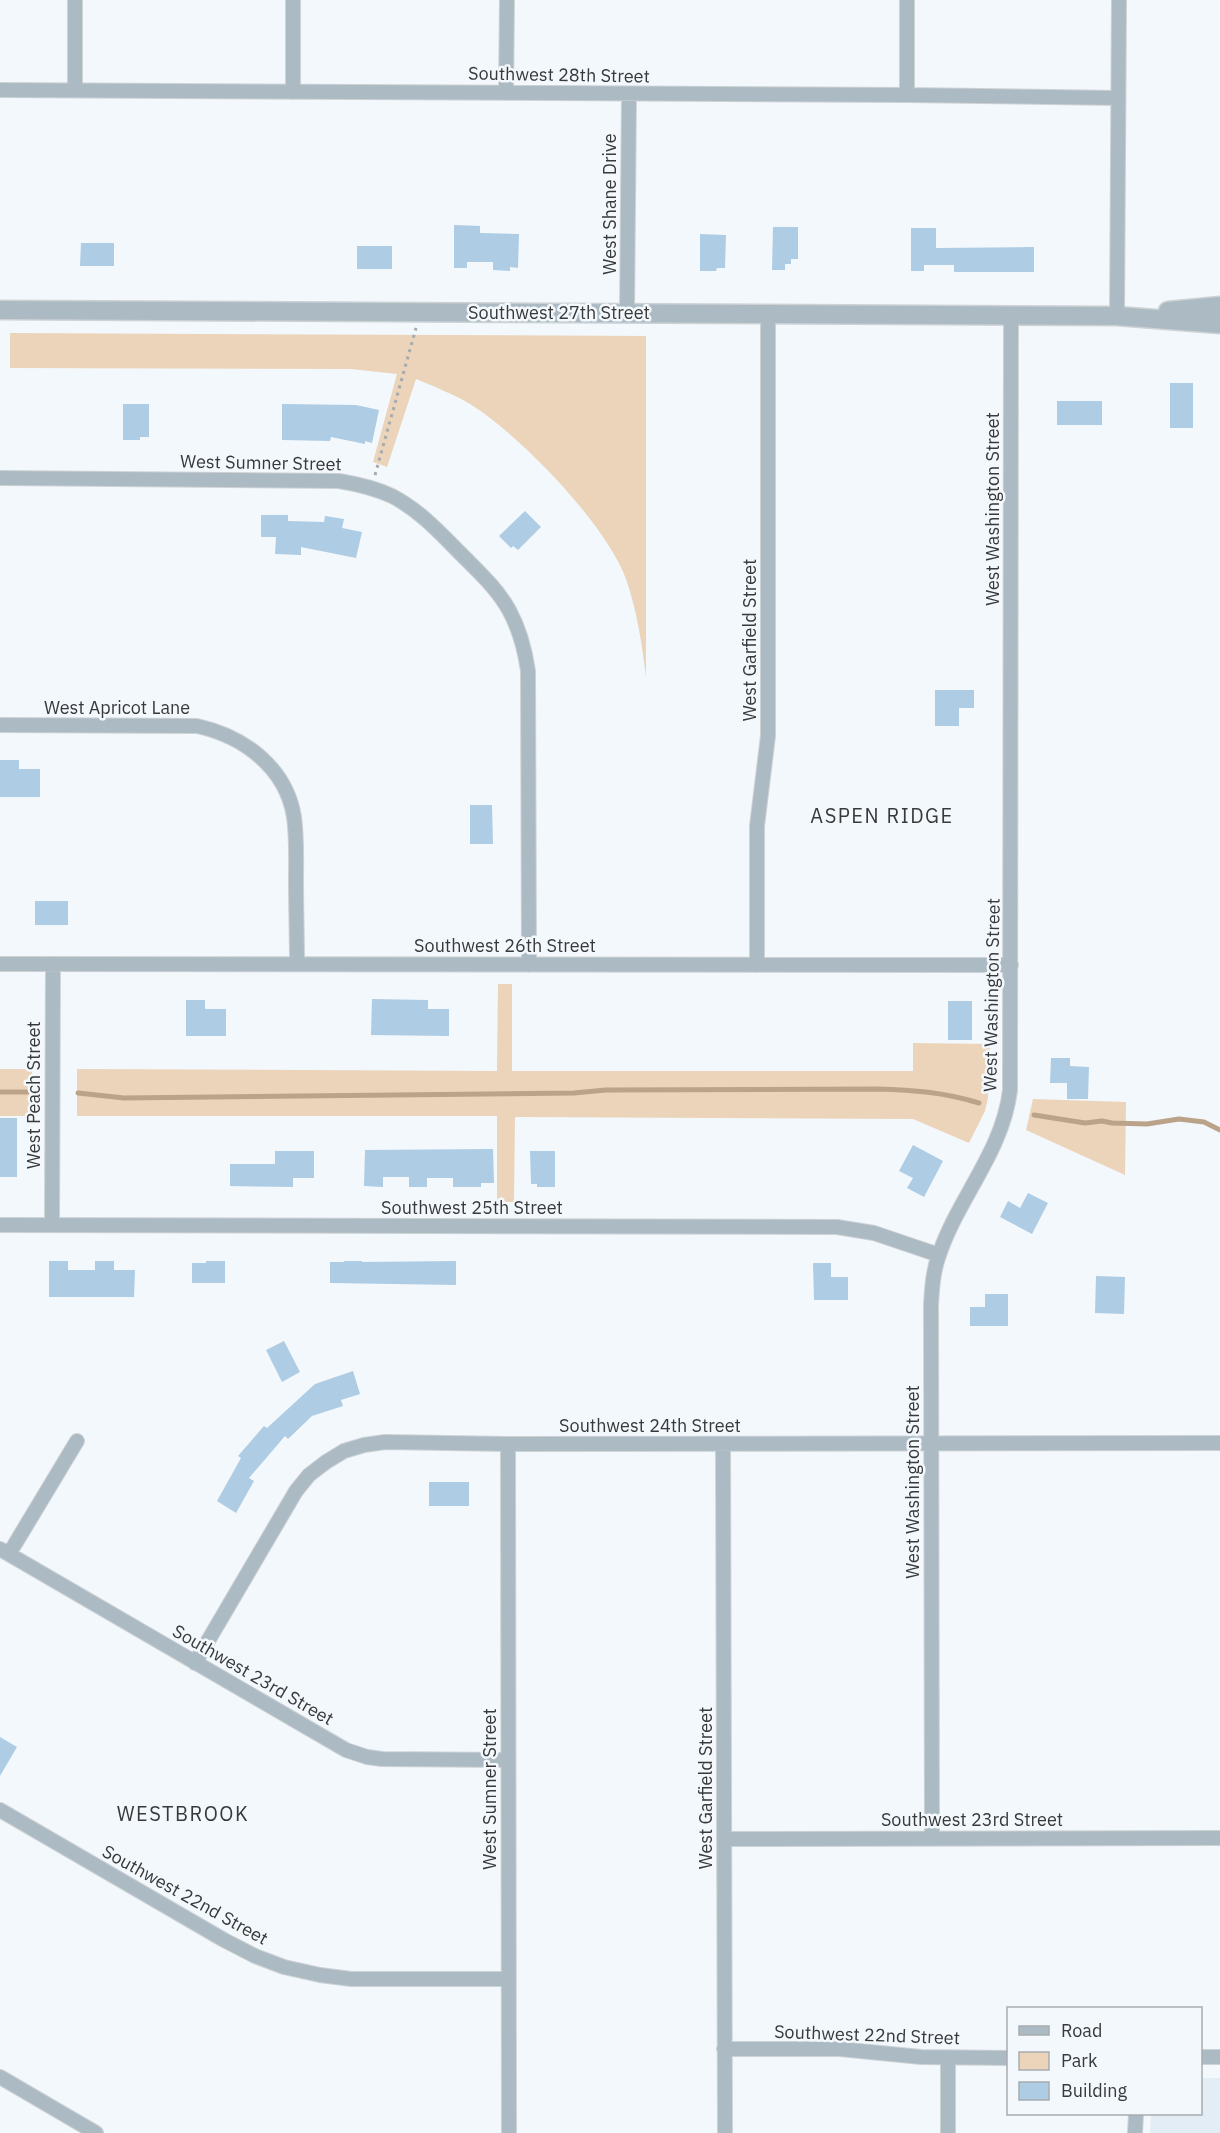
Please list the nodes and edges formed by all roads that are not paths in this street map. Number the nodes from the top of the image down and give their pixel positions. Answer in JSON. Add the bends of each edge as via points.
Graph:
{"nodes":[{"id":1,"x":75,"y":0,"type":"edge"},
{"id":2,"x":293,"y":0,"type":"edge"},
{"id":3,"x":507,"y":0,"type":"edge"},
{"id":4,"x":907,"y":0,"type":"edge"},
{"id":5,"x":1119,"y":0,"type":"edge"},
{"id":6,"x":0,"y":90,"type":"edge"},
{"id":7,"x":75,"y":90,"type":"junction"},
{"id":8,"x":293,"y":92,"type":"junction"},
{"id":9,"x":506,"y":93,"type":"junction"},
{"id":10,"x":629,"y":94,"type":"junction"},
{"id":11,"x":907,"y":94,"type":"junction"},
{"id":12,"x":1119,"y":98,"type":"junction"},
{"id":13,"x":1220,"y":306,"type":"edge"},
{"id":14,"x":0,"y":310,"type":"edge"},
{"id":15,"x":627,"y":313,"type":"junction"},
{"id":16,"x":768,"y":314,"type":"junction"},
{"id":17,"x":1011,"y":315,"type":"junction"},
{"id":18,"x":1117,"y":316,"type":"junction"},
{"id":19,"x":1220,"y":324,"type":"edge"},
{"id":20,"x":0,"y":478,"type":"edge"},
{"id":21,"x":0,"y":725,"type":"edge"},
{"id":22,"x":0,"y":964,"type":"edge"},
{"id":23,"x":52,"y":964,"type":"junction"},
{"id":24,"x":297,"y":964,"type":"junction"},
{"id":25,"x":529,"y":964,"type":"junction"},
{"id":26,"x":757,"y":965,"type":"junction"},
{"id":27,"x":1011,"y":965,"type":"junction"},
{"id":28,"x":0,"y":1225,"type":"edge"},
{"id":29,"x":52,"y":1225,"type":"junction"},
{"id":30,"x":939,"y":1255,"type":"junction"},
{"id":31,"x":77,"y":1441,"type":"dead end"},
{"id":32,"x":931,"y":1443,"type":"junction"},
{"id":33,"x":1220,"y":1443,"type":"edge"},
{"id":34,"x":508,"y":1444,"type":"junction"},
{"id":35,"x":723,"y":1444,"type":"junction"},
{"id":36,"x":4,"y":1551,"type":"edge"},
{"id":37,"x":195,"y":1663,"type":"junction"},
{"id":38,"x":508,"y":1760,"type":"junction"},
{"id":39,"x":0,"y":1810,"type":"edge"},
{"id":40,"x":932,"y":1838,"type":"junction"},
{"id":41,"x":1220,"y":1838,"type":"edge"},
{"id":42,"x":724,"y":1839,"type":"junction"},
{"id":43,"x":509,"y":1979,"type":"junction"},
{"id":44,"x":724,"y":2049,"type":"junction"},
{"id":45,"x":1202,"y":2057,"type":"edge"},
{"id":46,"x":1220,"y":2057,"type":"edge"},
{"id":47,"x":948,"y":2058,"type":"junction"},
{"id":48,"x":1007,"y":2058,"type":"edge"},
{"id":49,"x":0,"y":2077,"type":"edge"},
{"id":50,"x":1136,"y":2115,"type":"edge"},
{"id":51,"x":96,"y":2133,"type":"edge"},
{"id":52,"x":509,"y":2133,"type":"edge"},
{"id":53,"x":725,"y":2133,"type":"edge"},
{"id":54,"x":948,"y":2133,"type":"edge"},
{"id":55,"x":1135,"y":2133,"type":"edge"}],
"edges":[{"from":1,"to":7,"type":"street"},
{"from":2,"to":8,"type":"street"},
{"from":3,"to":9,"type":"street"},
{"from":4,"to":11,"type":"street"},
{"from":5,"to":12,"type":"street"},
{"from":6,"to":7,"type":"street","name":"Southwest 28th Street"},
{"from":7,"to":8,"type":"street","name":"Southwest 28th Street"},
{"from":8,"to":9,"type":"street","name":"Southwest 28th Street"},
{"from":9,"to":10,"type":"street","name":"Southwest 28th Street"},
{"from":10,"to":11,"type":"street","name":"Southwest 28th Street"},
{"from":10,"to":15,"type":"street","name":"West Shane Drive"},
{"from":11,"to":12,"type":"street","name":"Southwest 28th Street"},
{"from":12,"to":18,"type":"street"},
{"from":13,"to":18,"type":"street","name":"Southwest 27th Street"},
{"from":14,"to":15,"type":"street","name":"Southwest 27th Street"},
{"from":15,"to":16,"type":"street","name":"Southwest 27th Street"},
{"from":16,"to":17,"type":"street","name":"Southwest 27th Street"},
{"from":16,"to":26,"type":"street","name":"West Garfield Street","via":[[768,736],[757,826]]},
{"from":17,"to":18,"type":"street","name":"Southwest 27th Street"},
{"from":17,"to":27,"type":"street","name":"West Washington Street"},
{"from":18,"to":19,"type":"street","name":"Southwest 27th Street"},
{"from":20,"to":25,"type":"street","name":"West Sumner Street","via":[[339,481],[371,488],[407,505],[432,525],[494,588],[518,628],[525,652]]},
{"from":21,"to":24,"type":"street","name":"West Apricot Lane","via":[[197,726],[234,737],[264,759],[282,783],[294,815]]},
{"from":22,"to":23,"type":"street","name":"Southwest 26th Street"},
{"from":23,"to":24,"type":"street","name":"Southwest 26th Street"},
{"from":23,"to":29,"type":"street","name":"West Peach Street"},
{"from":24,"to":25,"type":"street","name":"Southwest 26th Street"},
{"from":25,"to":26,"type":"street","name":"Southwest 26th Street"},
{"from":26,"to":27,"type":"street","name":"Southwest 26th Street"},
{"from":27,"to":30,"type":"street","name":"West Washington Street","via":[[1009,1100],[1003,1125]]},
{"from":28,"to":29,"type":"street","name":"Southwest 25th Street"},
{"from":29,"to":30,"type":"street","name":"Southwest 25th Street","via":[[851,1227]]},
{"from":30,"to":32,"type":"street","name":"West Washington Street","via":[[931,1305]]},
{"from":31,"to":36,"type":"street"},
{"from":32,"to":33,"type":"street","name":"Southwest 24th Street"},
{"from":32,"to":35,"type":"street","name":"Southwest 24th Street"},
{"from":32,"to":40,"type":"street","name":"West Washington Street"},
{"from":34,"to":35,"type":"street","name":"Southwest 24th Street"},
{"from":34,"to":37,"type":"street","name":"Southwest 24th Street","via":[[385,1442],[344,1451],[326,1461],[296,1491]]},
{"from":34,"to":38,"type":"street","name":"West Sumner Street"},
{"from":35,"to":42,"type":"street","name":"West Garfield Street"},
{"from":36,"to":37,"type":"street","name":"Southwest 23rd Street"},
{"from":37,"to":38,"type":"street","name":"Southwest 23rd Street","via":[[346,1750],[367,1757]]},
{"from":38,"to":43,"type":"street","name":"West Sumner Street"},
{"from":39,"to":43,"type":"street","name":"Southwest 22nd Street","via":[[224,1940],[284,1967],[351,1978]]},
{"from":40,"to":41,"type":"street","name":"Southwest 23rd Street"},
{"from":40,"to":42,"type":"street","name":"Southwest 23rd Street"},
{"from":42,"to":44,"type":"street","name":"West Garfield Street"},
{"from":43,"to":52,"type":"street","name":"West Sumner Street"},
{"from":44,"to":47,"type":"street","name":"Southwest 22nd Street","via":[[840,2049]]},
{"from":44,"to":53,"type":"street","name":"West Garfield Street"},
{"from":45,"to":46,"type":"street"},
{"from":47,"to":48,"type":"street","name":"Southwest 22nd Street"},
{"from":47,"to":54,"type":"street"},
{"from":49,"to":51,"type":"street"},
{"from":50,"to":55,"type":"street"}]}
